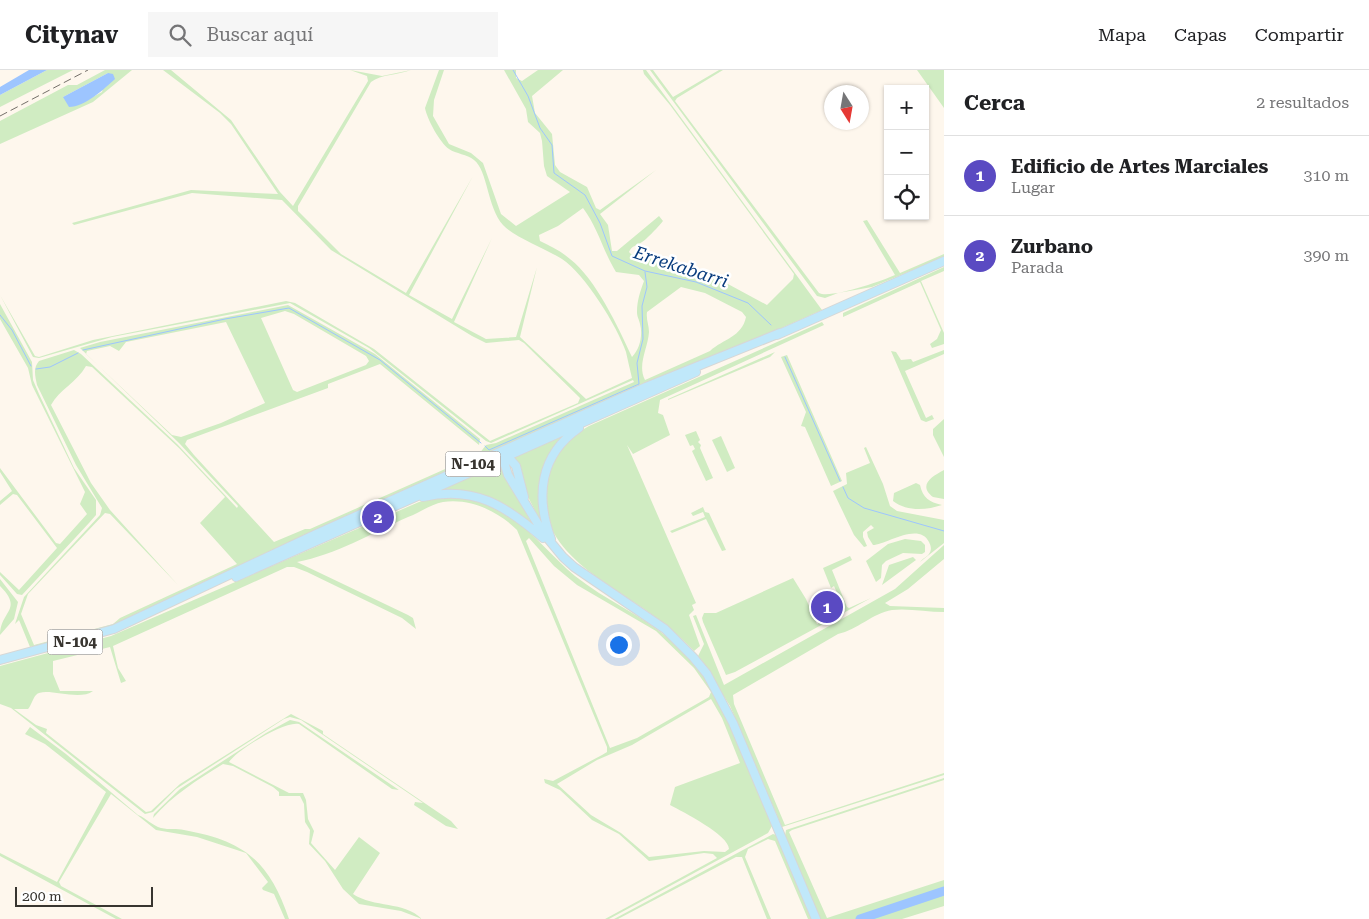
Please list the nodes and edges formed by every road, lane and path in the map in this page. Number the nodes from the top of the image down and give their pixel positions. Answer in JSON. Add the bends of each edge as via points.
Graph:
{"nodes":[{"id":1,"x":944,"y":261,"type":"edge"},
{"id":2,"x":780,"y":333,"type":"junction"},
{"id":3,"x":606,"y":412,"type":"junction"},
{"id":4,"x":520,"y":443,"type":"junction"},
{"id":5,"x":504,"y":457,"type":"junction"},
{"id":6,"x":464,"y":468,"type":"junction"},
{"id":7,"x":390,"y":508,"type":"junction"},
{"id":8,"x":554,"y":548,"type":"junction"},
{"id":9,"x":171,"y":604,"type":"junction"},
{"id":10,"x":0,"y":660,"type":"edge"},
{"id":11,"x":816,"y":919,"type":"edge"}],
"edges":[{"from":1,"to":2,"type":"main road","number":"N-104"},
{"from":2,"to":3,"type":"main road","number":"N-104"},
{"from":2,"to":4,"type":"main road","number":"N-104"},
{"from":3,"to":5,"type":"main road","number":"N-104"},
{"from":3,"to":8,"type":"main road","via":[[568,436],[547,465],[541,498],[544,520]]},
{"from":4,"to":5,"type":"main road"},
{"from":4,"to":6,"type":"main road","number":"N-104"},
{"from":5,"to":6,"type":"main road"},
{"from":5,"to":7,"type":"main road","number":"N-104"},
{"from":5,"to":8,"type":"main road","via":[[516,466],[525,501]]},
{"from":6,"to":9,"type":"main road","number":"N-104"},
{"from":7,"to":8,"type":"main road","via":[[436,494],[481,498],[505,508]]},
{"from":7,"to":9,"type":"main road","number":"N-104"},
{"from":8,"to":11,"type":"main road","via":[[574,567],[665,629],[693,656],[706,674],[733,723]]},
{"from":9,"to":10,"type":"main road","number":"N-104","via":[[103,634]]}]}
